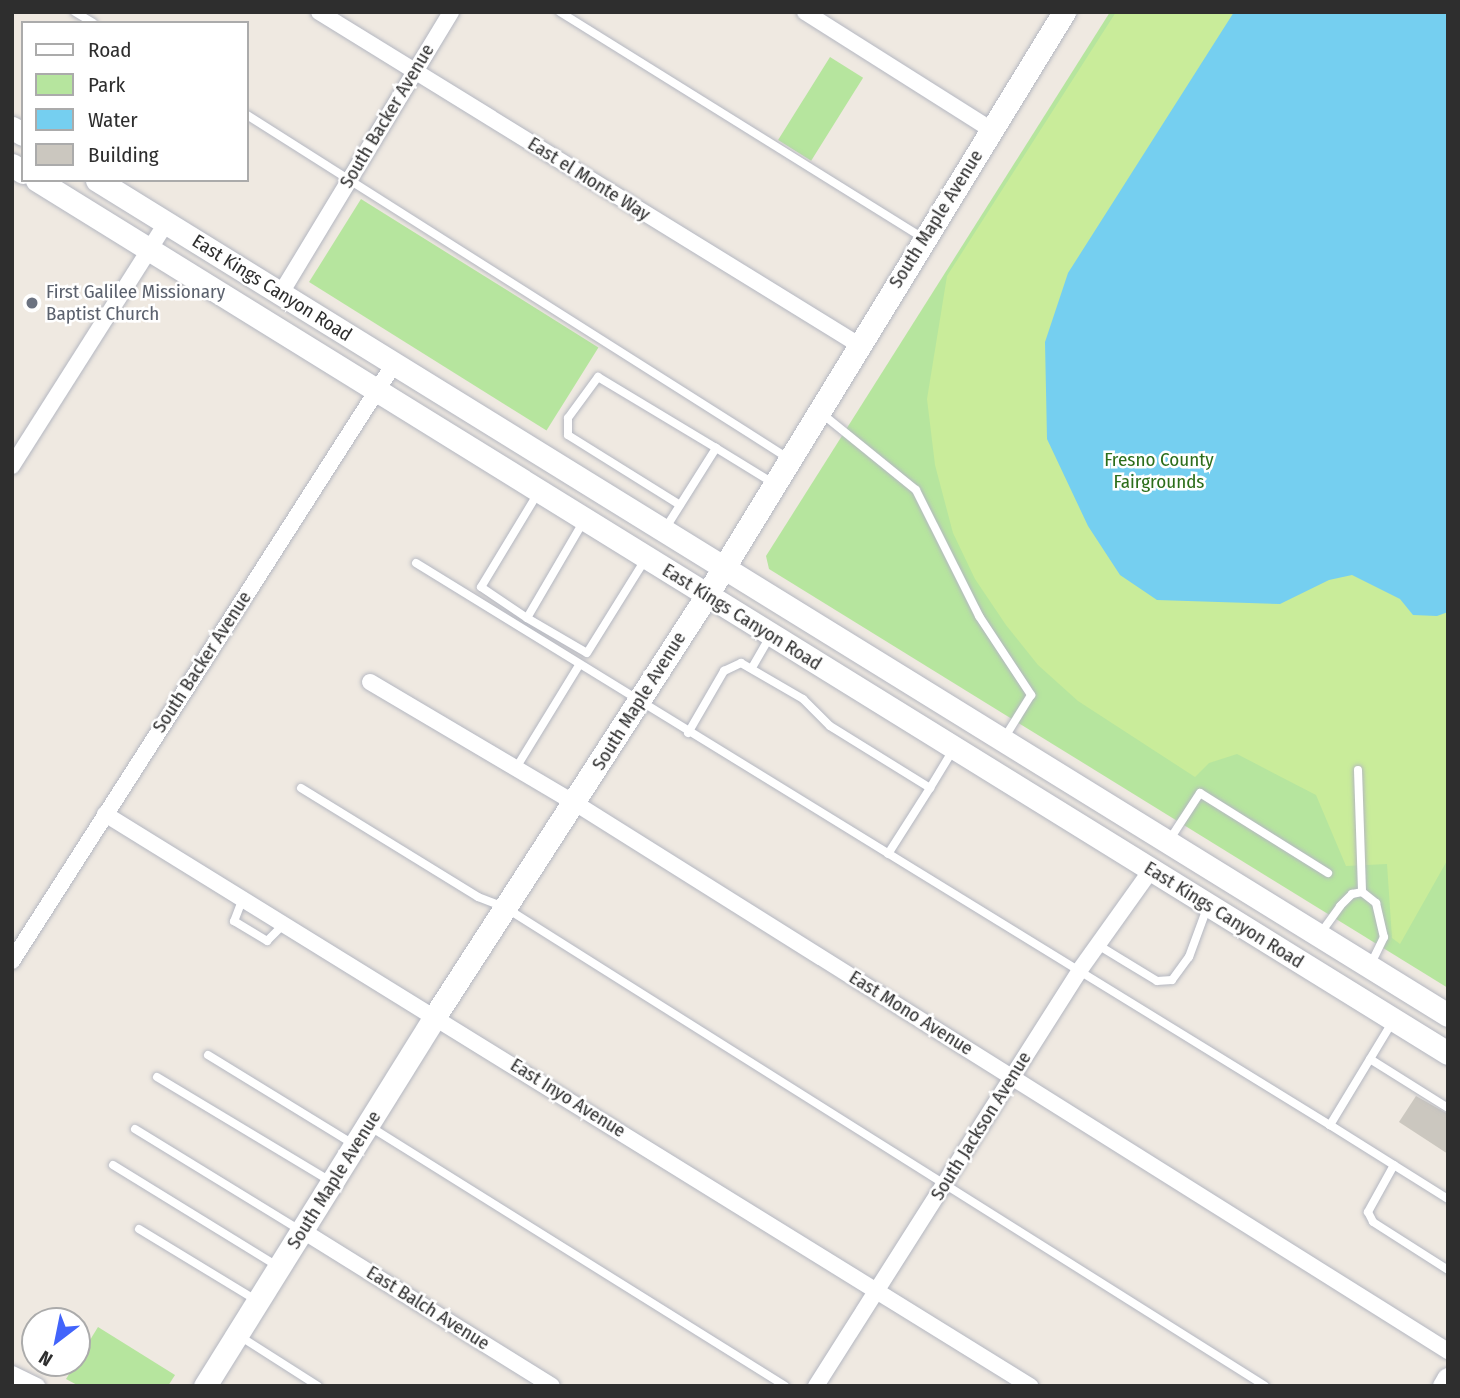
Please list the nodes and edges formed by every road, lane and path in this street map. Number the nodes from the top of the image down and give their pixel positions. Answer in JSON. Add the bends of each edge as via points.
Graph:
{"nodes":[{"id":1,"x":319,"y":12,"type":"edge"},
{"id":2,"x":452,"y":12,"type":"edge"},
{"id":3,"x":560,"y":12,"type":"edge"},
{"id":4,"x":805,"y":12,"type":"edge"},
{"id":5,"x":1057,"y":15,"type":"edge"},
{"id":6,"x":414,"y":70,"type":"junction"},
{"id":7,"x":248,"y":116,"type":"edge"},
{"id":8,"x":992,"y":130,"type":"junction"},
{"id":9,"x":350,"y":177,"type":"junction"},
{"id":10,"x":40,"y":182,"type":"edge"},
{"id":11,"x":100,"y":182,"type":"edge"},
{"id":12,"x":166,"y":223,"type":"junction"},
{"id":13,"x":924,"y":239,"type":"junction"},
{"id":14,"x":148,"y":250,"type":"junction"},
{"id":15,"x":281,"y":293,"type":"junction"},
{"id":16,"x":859,"y":345,"type":"junction"},
{"id":17,"x":394,"y":364,"type":"junction"},
{"id":18,"x":377,"y":390,"type":"junction"},
{"id":19,"x":819,"y":411,"type":"junction"},
{"id":20,"x":716,"y":448,"type":"junction"},
{"id":21,"x":791,"y":460,"type":"junction"},
{"id":22,"x":12,"y":466,"type":"edge"},
{"id":23,"x":775,"y":485,"type":"junction"},
{"id":24,"x":539,"y":491,"type":"junction"},
{"id":25,"x":680,"y":505,"type":"junction"},
{"id":26,"x":585,"y":519,"type":"junction"},
{"id":27,"x":665,"y":529,"type":"junction"},
{"id":28,"x":646,"y":557,"type":"junction"},
{"id":29,"x":416,"y":564,"type":"dead end"},
{"id":30,"x":725,"y":567,"type":"junction"},
{"id":31,"x":707,"y":595,"type":"junction"},
{"id":32,"x":527,"y":618,"type":"junction"},
{"id":33,"x":772,"y":634,"type":"junction"},
{"id":34,"x":579,"y":665,"type":"junction"},
{"id":35,"x":753,"y":666,"type":"junction"},
{"id":36,"x":370,"y":681,"type":"dead end"},
{"id":37,"x":637,"y":701,"type":"junction"},
{"id":38,"x":688,"y":733,"type":"junction"},
{"id":39,"x":1003,"y":739,"type":"junction"},
{"id":40,"x":954,"y":748,"type":"junction"},
{"id":41,"x":516,"y":768,"type":"junction"},
{"id":42,"x":987,"y":768,"type":"junction"},
{"id":43,"x":1358,"y":770,"type":"dead end"},
{"id":44,"x":302,"y":788,"type":"dead end"},
{"id":45,"x":930,"y":788,"type":"junction"},
{"id":46,"x":575,"y":803,"type":"junction"},
{"id":47,"x":105,"y":814,"type":"junction"},
{"id":48,"x":1169,"y":842,"type":"junction"},
{"id":49,"x":888,"y":854,"type":"junction"},
{"id":50,"x":1151,"y":870,"type":"junction"},
{"id":51,"x":1328,"y":873,"type":"dead end"},
{"id":52,"x":1362,"y":892,"type":"junction"},
{"id":53,"x":243,"y":898,"type":"junction"},
{"id":54,"x":1208,"y":905,"type":"junction"},
{"id":55,"x":506,"y":908,"type":"junction"},
{"id":56,"x":285,"y":924,"type":"junction"},
{"id":57,"x":1320,"y":936,"type":"junction"},
{"id":58,"x":1098,"y":945,"type":"junction"},
{"id":59,"x":12,"y":961,"type":"edge"},
{"id":60,"x":1370,"y":967,"type":"junction"},
{"id":61,"x":1079,"y":971,"type":"junction"},
{"id":62,"x":1446,"y":1009,"type":"edge"},
{"id":63,"x":435,"y":1016,"type":"junction"},
{"id":64,"x":1394,"y":1020,"type":"junction"},
{"id":65,"x":1448,"y":1039,"type":"edge"},
{"id":66,"x":1448,"y":1053,"type":"edge"},
{"id":67,"x":208,"y":1055,"type":"dead end"},
{"id":68,"x":1370,"y":1059,"type":"junction"},
{"id":69,"x":1013,"y":1076,"type":"junction"},
{"id":70,"x":157,"y":1077,"type":"dead end"},
{"id":71,"x":1448,"y":1108,"type":"edge"},
{"id":72,"x":368,"y":1125,"type":"junction"},
{"id":73,"x":1330,"y":1125,"type":"junction"},
{"id":74,"x":135,"y":1129,"type":"dead end"},
{"id":75,"x":355,"y":1145,"type":"junction"},
{"id":76,"x":113,"y":1165,"type":"dead end"},
{"id":77,"x":1394,"y":1165,"type":"junction"},
{"id":78,"x":333,"y":1182,"type":"junction"},
{"id":79,"x":945,"y":1183,"type":"junction"},
{"id":80,"x":1448,"y":1199,"type":"edge"},
{"id":81,"x":139,"y":1229,"type":"dead end"},
{"id":82,"x":303,"y":1231,"type":"junction"},
{"id":83,"x":279,"y":1268,"type":"junction"},
{"id":84,"x":1448,"y":1270,"type":"edge"},
{"id":85,"x":877,"y":1290,"type":"junction"},
{"id":86,"x":258,"y":1302,"type":"junction"},
{"id":87,"x":237,"y":1335,"type":"junction"},
{"id":88,"x":1448,"y":1351,"type":"edge"},
{"id":89,"x":12,"y":1374,"type":"edge"},
{"id":90,"x":1448,"y":1379,"type":"edge"},
{"id":91,"x":37,"y":1386,"type":"edge"},
{"id":92,"x":205,"y":1386,"type":"edge"},
{"id":93,"x":318,"y":1386,"type":"edge"},
{"id":94,"x":552,"y":1386,"type":"edge"},
{"id":95,"x":785,"y":1386,"type":"edge"},
{"id":96,"x":816,"y":1386,"type":"edge"},
{"id":97,"x":1030,"y":1386,"type":"edge"},
{"id":98,"x":1265,"y":1386,"type":"edge"},
{"id":99,"x":1444,"y":1386,"type":"edge"}],
"edges":[{"from":1,"to":6,"type":"street","name":"East el Monte Way"},
{"from":2,"to":6,"type":"street","name":"South Backer Avenue"},
{"from":3,"to":13,"type":"lane"},
{"from":4,"to":8,"type":"street"},
{"from":5,"to":8,"type":"main road","name":"South Maple Avenue"},
{"from":6,"to":9,"type":"street","name":"South Backer Avenue"},
{"from":6,"to":16,"type":"street","name":"East el Monte Way"},
{"from":7,"to":9,"type":"lane"},
{"from":8,"to":13,"type":"main road","name":"South Maple Avenue"},
{"from":9,"to":15,"type":"street","name":"South Backer Avenue"},
{"from":9,"to":21,"type":"lane"},
{"from":10,"to":14,"type":"main road","name":"East Kings Canyon Road"},
{"from":11,"to":12,"type":"main road","name":"East Kings Canyon Road"},
{"from":12,"to":14,"type":"street"},
{"from":12,"to":15,"type":"main road","name":"East Kings Canyon Road"},
{"from":13,"to":16,"type":"main road","name":"South Maple Avenue"},
{"from":14,"to":18,"type":"main road","name":"East Kings Canyon Road"},
{"from":14,"to":22,"type":"street"},
{"from":15,"to":17,"type":"main road","name":"East Kings Canyon Road"},
{"from":16,"to":19,"type":"main road","name":"South Maple Avenue"},
{"from":17,"to":18,"type":"street","name":"South Backer Avenue"},
{"from":17,"to":27,"type":"main road","name":"East Kings Canyon Road"},
{"from":18,"to":24,"type":"main road","name":"East Kings Canyon Road"},
{"from":18,"to":47,"type":"street","name":"South Backer Avenue"},
{"from":19,"to":21,"type":"main road","name":"South Maple Avenue"},
{"from":19,"to":39,"type":"lane","via":[[916,490],[979,616],[1031,695]]},
{"from":20,"to":23,"type":"lane"},
{"from":20,"to":25,"type":"lane"},
{"from":20,"to":25,"type":"lane","via":[[598,377],[568,418],[568,435]]},
{"from":21,"to":23,"type":"main road","name":"South Maple Avenue"},
{"from":23,"to":30,"type":"main road","name":"South Maple Avenue"},
{"from":24,"to":26,"type":"main road","name":"East Kings Canyon Road"},
{"from":24,"to":32,"type":"lane","via":[[481,587]]},
{"from":25,"to":27,"type":"lane"},
{"from":26,"to":28,"type":"main road","name":"East Kings Canyon Road"},
{"from":26,"to":32,"type":"lane"},
{"from":27,"to":30,"type":"main road","name":"East Kings Canyon Road"},
{"from":28,"to":31,"type":"main road","name":"East Kings Canyon Road"},
{"from":28,"to":32,"type":"lane","via":[[587,653]]},
{"from":29,"to":34,"type":"lane"},
{"from":30,"to":31,"type":"main road","name":"South Maple Avenue"},
{"from":30,"to":39,"type":"main road","name":"East Kings Canyon Road"},
{"from":31,"to":33,"type":"main road","name":"East Kings Canyon Road"},
{"from":31,"to":37,"type":"main road","name":"South Maple Avenue"},
{"from":33,"to":35,"type":"lane"},
{"from":33,"to":40,"type":"main road","name":"East Kings Canyon Road"},
{"from":34,"to":37,"type":"lane"},
{"from":34,"to":41,"type":"lane"},
{"from":35,"to":38,"type":"lane","via":[[741,663],[724,671]]},
{"from":35,"to":45,"type":"lane","via":[[803,699],[830,726]]},
{"from":36,"to":41,"type":"street","name":"East Mono Avenue"},
{"from":37,"to":38,"type":"lane"},
{"from":37,"to":46,"type":"main road","name":"South Maple Avenue"},
{"from":38,"to":49,"type":"lane"},
{"from":39,"to":48,"type":"main road","name":"East Kings Canyon Road"},
{"from":40,"to":42,"type":"main road","name":"East Kings Canyon Road"},
{"from":40,"to":45,"type":"lane"},
{"from":41,"to":46,"type":"street","name":"East Mono Avenue"},
{"from":42,"to":48,"type":"main road","via":[[1036,783],[1137,844],[1155,848]]},
{"from":42,"to":50,"type":"main road","name":"East Kings Canyon Road"},
{"from":43,"to":52,"type":"lane"},
{"from":44,"to":55,"type":"lane","via":[[478,897]]},
{"from":45,"to":49,"type":"lane"},
{"from":46,"to":55,"type":"main road","name":"South Maple Avenue"},
{"from":46,"to":69,"type":"street","name":"East Mono Avenue"},
{"from":47,"to":53,"type":"street","name":"East Inyo Avenue"},
{"from":47,"to":59,"type":"street","name":"South Backer Avenue"},
{"from":48,"to":51,"type":"lane","via":[[1200,793]]},
{"from":48,"to":57,"type":"main road","name":"East Kings Canyon Road"},
{"from":49,"to":61,"type":"lane"},
{"from":50,"to":54,"type":"main road","name":"East Kings Canyon Road"},
{"from":50,"to":58,"type":"street","name":"South Jackson Avenue"},
{"from":50,"to":60,"type":"main road","via":[[1164,863],[1185,868],[1332,958]]},
{"from":52,"to":57,"type":"lane","via":[[1352,894],[1340,906]]},
{"from":52,"to":60,"type":"lane","via":[[1376,903],[1384,937]]},
{"from":53,"to":56,"type":"street","name":"East Inyo Avenue"},
{"from":53,"to":56,"type":"lane","via":[[234,921],[267,941]]},
{"from":54,"to":58,"type":"lane","via":[[1189,957],[1172,980],[1157,981]]},
{"from":54,"to":64,"type":"main road","name":"East Kings Canyon Road"},
{"from":55,"to":63,"type":"main road","name":"South Maple Avenue"},
{"from":55,"to":79,"type":"lane"},
{"from":56,"to":63,"type":"street","name":"East Inyo Avenue"},
{"from":57,"to":60,"type":"main road","name":"East Kings Canyon Road"},
{"from":58,"to":61,"type":"street","name":"South Jackson Avenue"},
{"from":60,"to":62,"type":"main road","name":"East Kings Canyon Road"},
{"from":61,"to":69,"type":"street","name":"South Jackson Avenue"},
{"from":61,"to":73,"type":"lane"},
{"from":63,"to":72,"type":"main road","name":"South Maple Avenue"},
{"from":63,"to":85,"type":"street","name":"East Inyo Avenue"},
{"from":64,"to":65,"type":"main road","via":[[1421,1023]]},
{"from":64,"to":66,"type":"main road","name":"East Kings Canyon Road"},
{"from":64,"to":68,"type":"lane"},
{"from":67,"to":75,"type":"lane"},
{"from":68,"to":71,"type":"lane"},
{"from":68,"to":73,"type":"lane"},
{"from":69,"to":79,"type":"street","name":"South Jackson Avenue"},
{"from":69,"to":88,"type":"street","name":"East Mono Avenue"},
{"from":70,"to":78,"type":"lane"},
{"from":72,"to":75,"type":"main road","name":"South Maple Avenue"},
{"from":72,"to":95,"type":"lane"},
{"from":73,"to":77,"type":"lane"},
{"from":74,"to":82,"type":"lane"},
{"from":75,"to":78,"type":"main road","name":"South Maple Avenue"},
{"from":76,"to":83,"type":"lane"},
{"from":77,"to":80,"type":"lane"},
{"from":77,"to":84,"type":"lane","via":[[1368,1212],[1373,1222]]},
{"from":78,"to":82,"type":"main road","name":"South Maple Avenue"},
{"from":79,"to":85,"type":"street","name":"South Jackson Avenue"},
{"from":79,"to":98,"type":"lane"},
{"from":81,"to":86,"type":"lane"},
{"from":82,"to":83,"type":"main road","name":"South Maple Avenue"},
{"from":82,"to":94,"type":"street","name":"East Balch Avenue"},
{"from":83,"to":86,"type":"main road","name":"South Maple Avenue"},
{"from":85,"to":96,"type":"street","name":"South Jackson Avenue"},
{"from":85,"to":97,"type":"street","name":"East Inyo Avenue"},
{"from":86,"to":87,"type":"main road","name":"South Maple Avenue"},
{"from":87,"to":92,"type":"main road","name":"South Maple Avenue"},
{"from":87,"to":93,"type":"lane"},
{"from":89,"to":91,"type":"street"},
{"from":90,"to":99,"type":"main road"}]}
